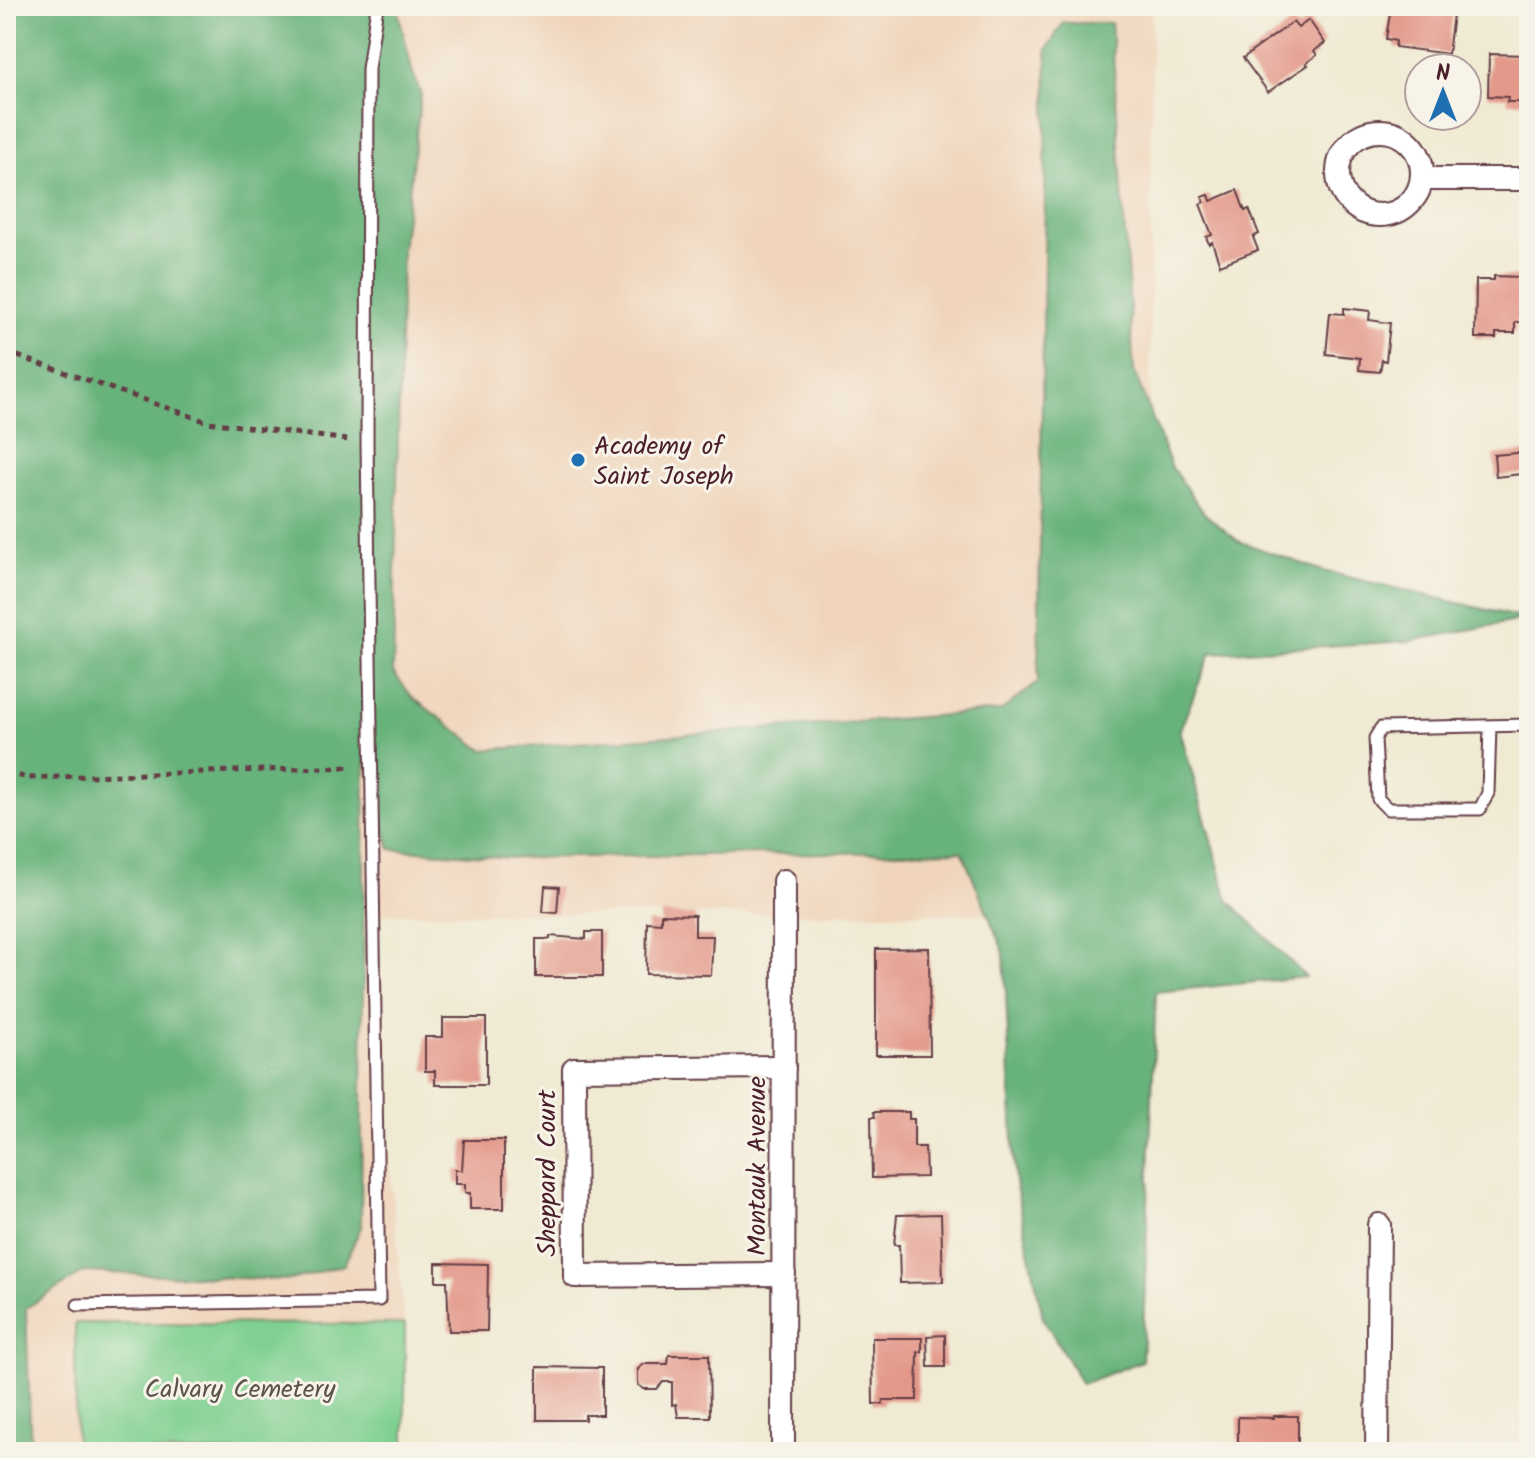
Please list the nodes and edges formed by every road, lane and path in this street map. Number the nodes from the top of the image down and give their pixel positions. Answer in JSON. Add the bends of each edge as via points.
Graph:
{"nodes":[{"id":1,"x":377,"y":6,"type":"edge"},
{"id":2,"x":1422,"y":179,"type":"dead end"},
{"id":3,"x":1529,"y":179,"type":"edge"},
{"id":4,"x":6,"y":352,"type":"edge"},
{"id":5,"x":367,"y":442,"type":"junction"},
{"id":6,"x":1529,"y":725,"type":"edge"},
{"id":7,"x":1490,"y":726,"type":"junction"},
{"id":8,"x":372,"y":767,"type":"junction"},
{"id":9,"x":6,"y":773,"type":"edge"},
{"id":10,"x":784,"y":881,"type":"dead end"},
{"id":11,"x":784,"y":1067,"type":"junction"},
{"id":12,"x":1379,"y":1225,"type":"dead end"},
{"id":13,"x":784,"y":1274,"type":"junction"},
{"id":14,"x":78,"y":1305,"type":"dead end"},
{"id":15,"x":783,"y":1452,"type":"edge"},
{"id":16,"x":1377,"y":1452,"type":"edge"}],
"edges":[{"from":1,"to":5,"type":"lane","via":[[368,69]]},
{"from":2,"to":3,"type":"street"},
{"from":4,"to":5,"type":"path","via":[[208,422]]},
{"from":5,"to":8,"type":"lane"},
{"from":6,"to":7,"type":"lane"},
{"from":7,"to":7,"type":"lane","via":[[1381,728],[1375,738],[1378,799],[1388,809],[1480,809],[1488,793]]},
{"from":8,"to":9,"type":"path","via":[[29,778]]},
{"from":8,"to":14,"type":"lane","via":[[379,1300]]},
{"from":10,"to":11,"type":"street","name":"Montauk Avenue"},
{"from":11,"to":13,"type":"street","name":"Montauk Avenue"},
{"from":11,"to":13,"type":"street","name":"Sheppard Court","via":[[574,1069],[575,1276]]},
{"from":12,"to":16,"type":"street"},
{"from":13,"to":15,"type":"street","name":"Montauk Avenue"}]}
